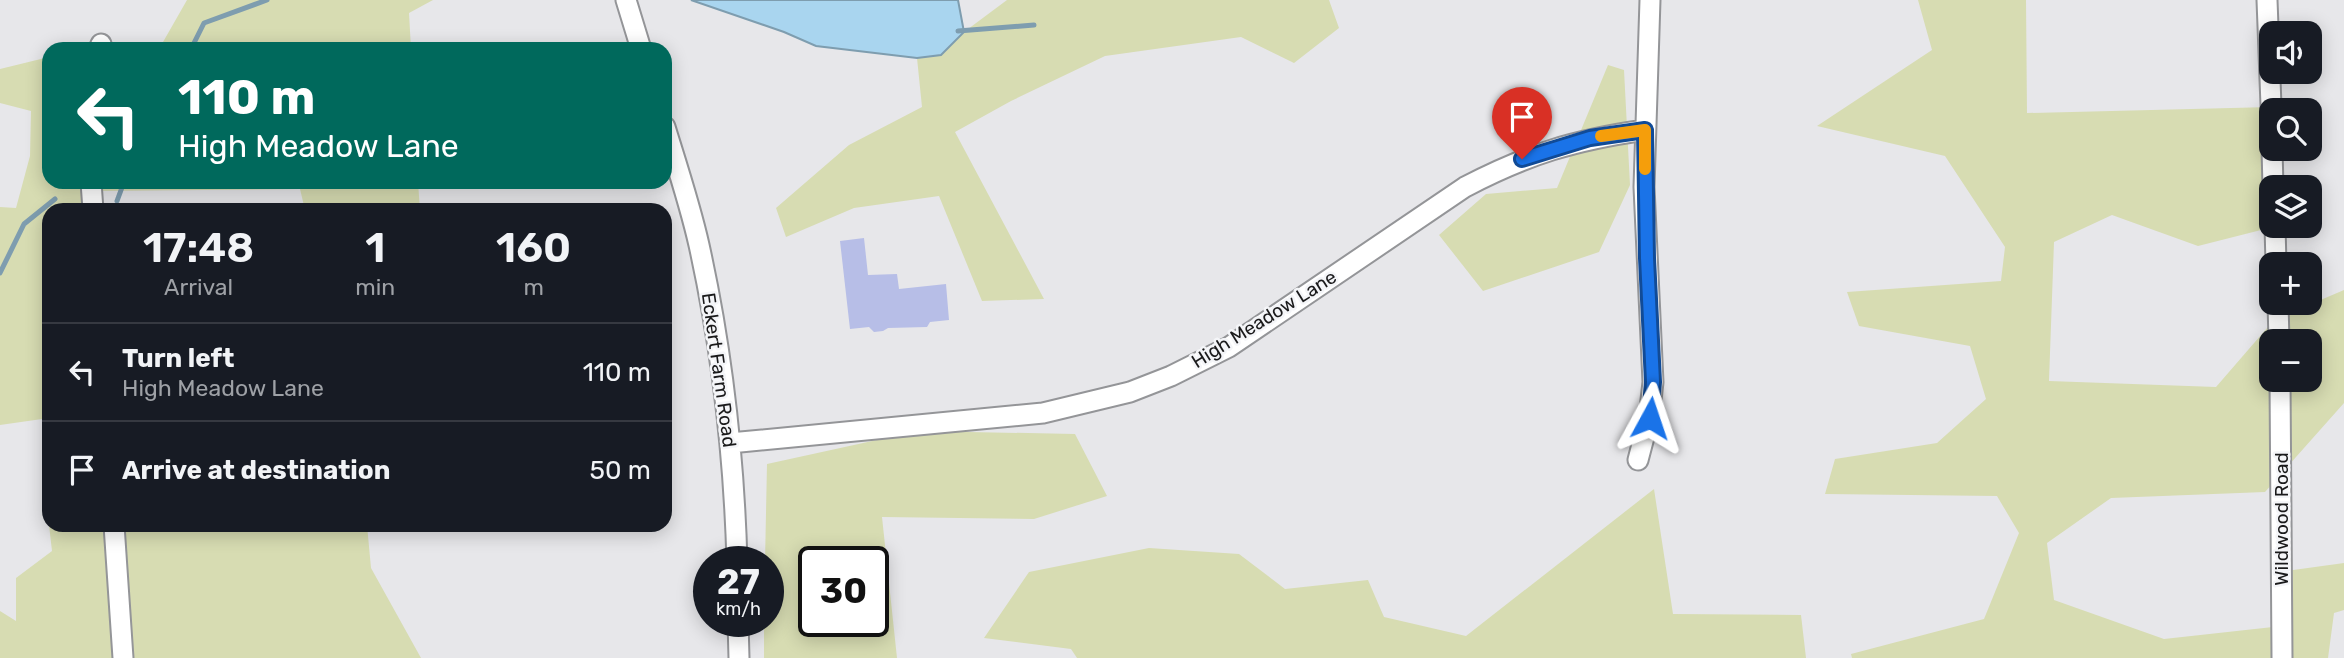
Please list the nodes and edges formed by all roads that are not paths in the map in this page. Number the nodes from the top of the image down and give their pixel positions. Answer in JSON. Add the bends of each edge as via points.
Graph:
{"nodes":[{"id":1,"x":626,"y":0,"type":"edge"},
{"id":2,"x":1650,"y":0,"type":"edge"},
{"id":3,"x":2267,"y":0,"type":"edge"},
{"id":4,"x":639,"y":42,"type":"edge"},
{"id":5,"x":2271,"y":98,"type":"edge"},
{"id":6,"x":1645,"y":130,"type":"junction"},
{"id":7,"x":672,"y":151,"type":"edge"},
{"id":8,"x":2280,"y":392,"type":"edge"},
{"id":9,"x":730,"y":443,"type":"junction"},
{"id":10,"x":1638,"y":460,"type":"dead end"},
{"id":11,"x":114,"y":532,"type":"edge"},
{"id":12,"x":736,"y":546,"type":"edge"},
{"id":13,"x":738,"y":637,"type":"edge"},
{"id":14,"x":123,"y":658,"type":"edge"},
{"id":15,"x":739,"y":658,"type":"edge"},
{"id":16,"x":2282,"y":658,"type":"edge"}],
"edges":[{"from":1,"to":4,"type":"street"},
{"from":2,"to":6,"type":"street"},
{"from":3,"to":5,"type":"street"},
{"from":6,"to":9,"type":"street","name":"High Meadow Lane","via":[[1590,138],[1503,167],[1465,187],[1229,347],[1129,392],[1043,413]]},
{"from":6,"to":10,"type":"street","via":[[1653,382],[1650,418]]},
{"from":7,"to":9,"type":"street","name":"Eckert Farm Road","via":[[699,243]]},
{"from":8,"to":16,"type":"street","name":"Wildwood Road"},
{"from":9,"to":12,"type":"street","name":"Eckert Farm Road"},
{"from":11,"to":14,"type":"street"},
{"from":13,"to":15,"type":"street"}]}
